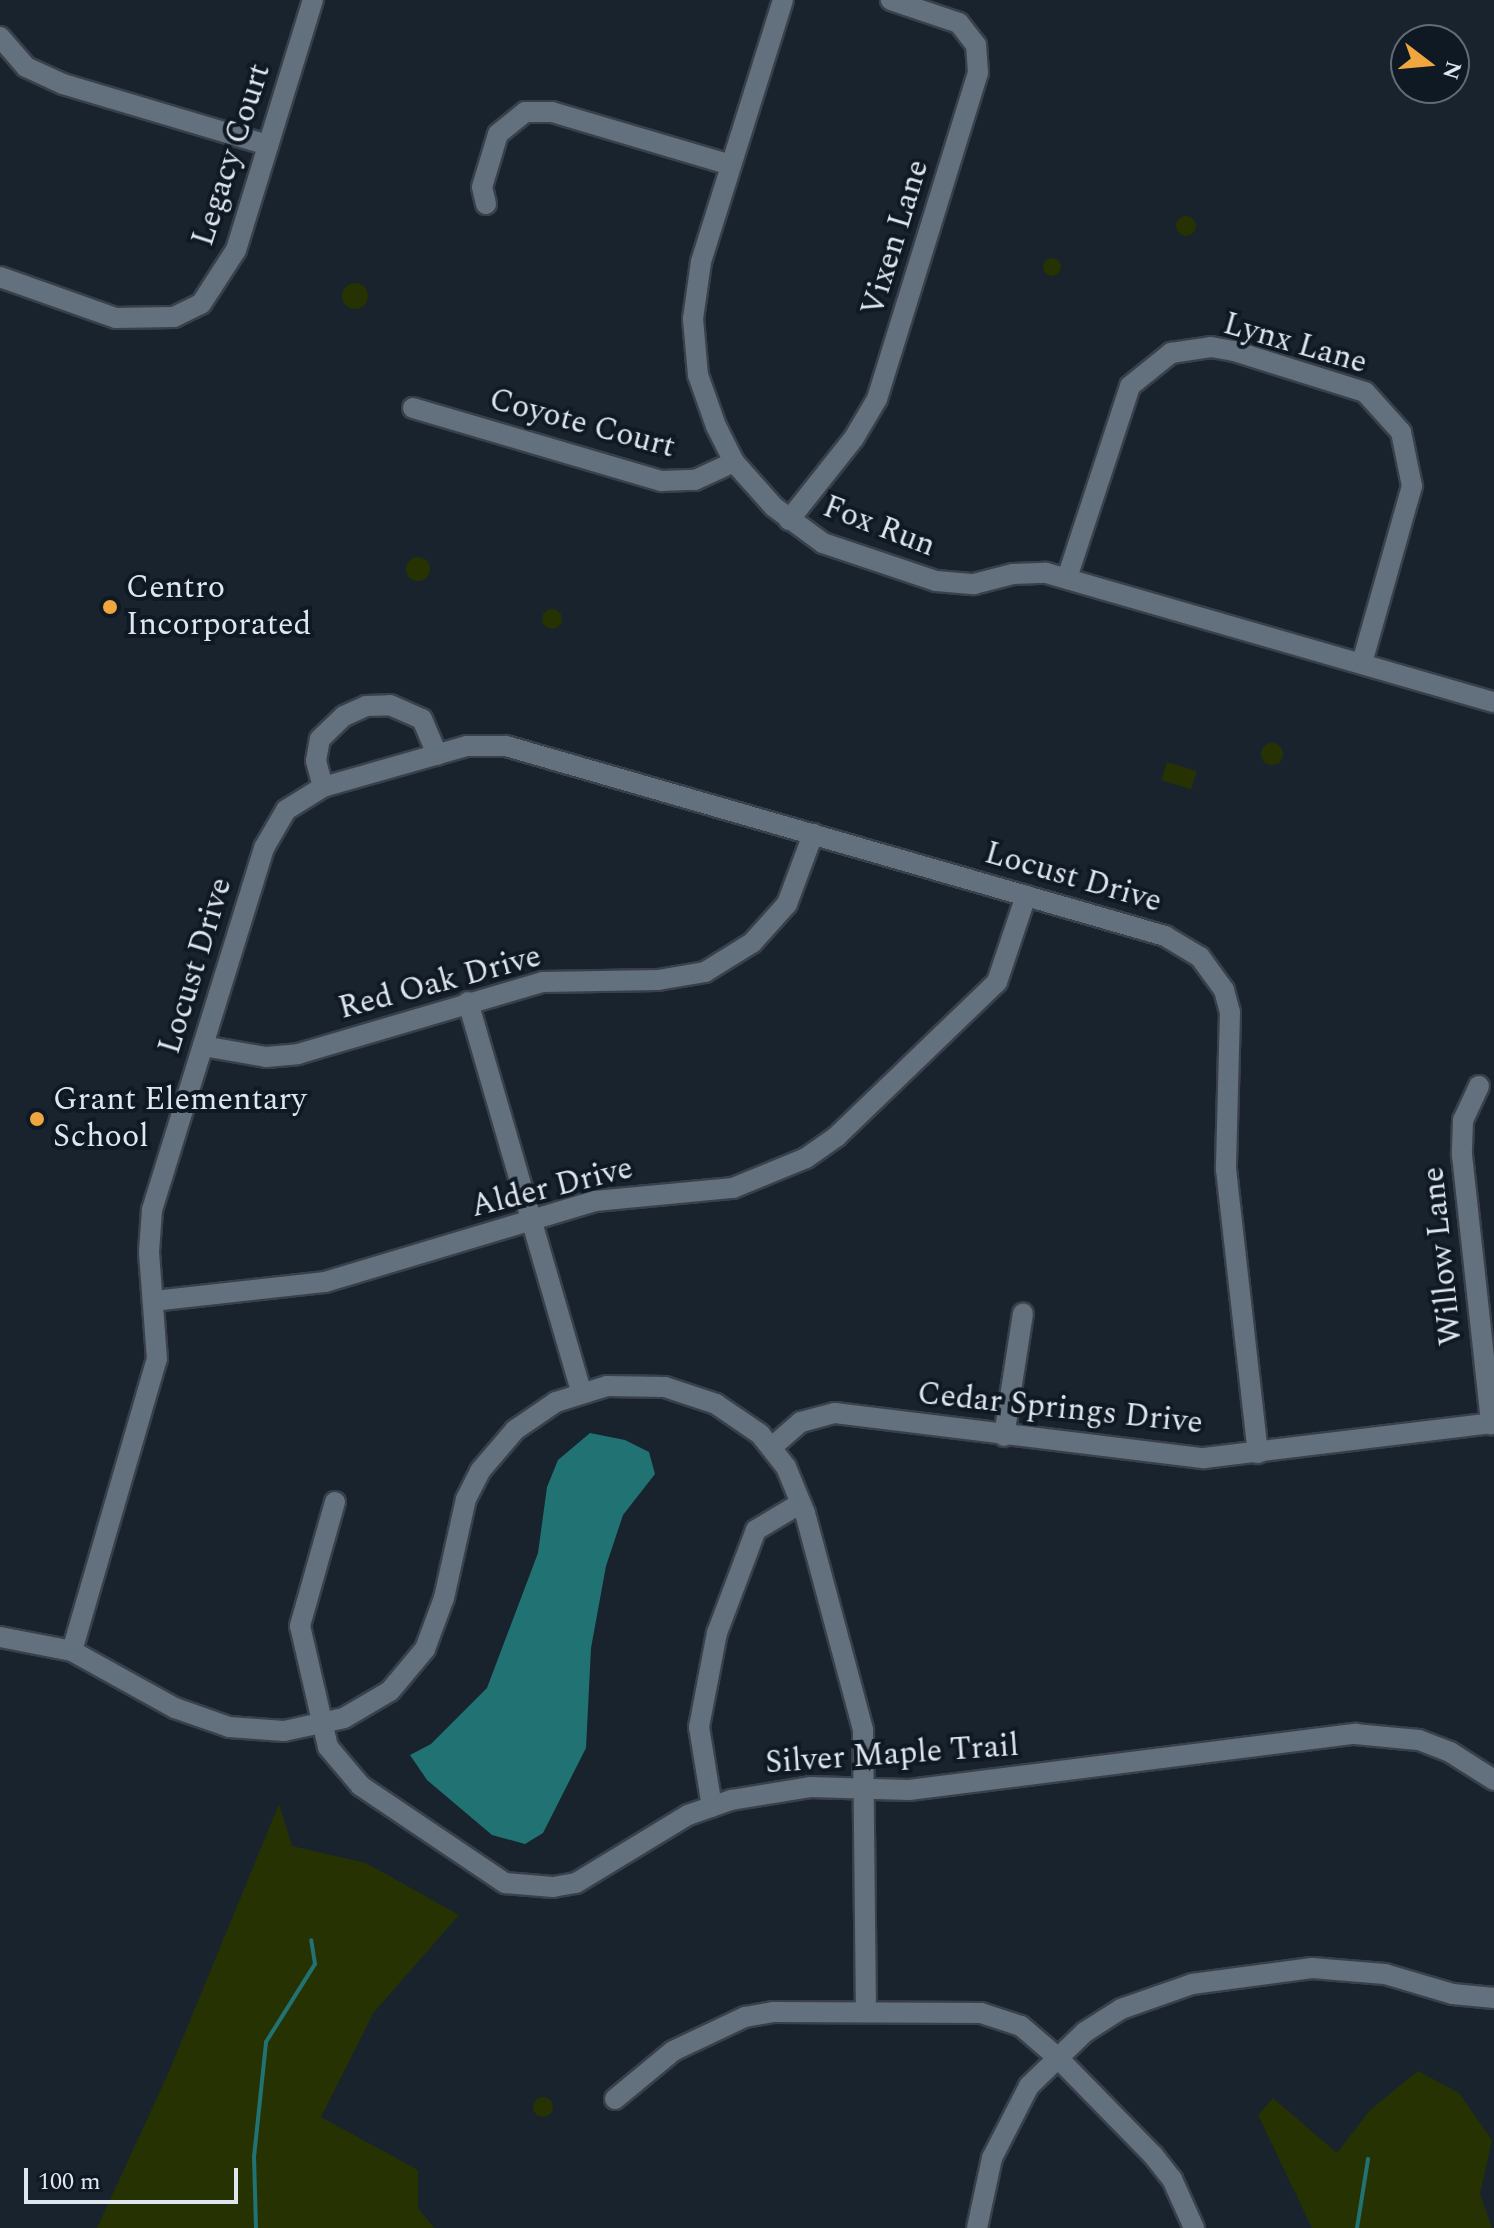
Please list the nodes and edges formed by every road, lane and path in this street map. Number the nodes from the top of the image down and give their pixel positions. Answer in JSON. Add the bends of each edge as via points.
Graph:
{"nodes":[{"id":1,"x":313,"y":0,"type":"edge"},
{"id":2,"x":783,"y":0,"type":"edge"},
{"id":3,"x":891,"y":0,"type":"edge"},
{"id":4,"x":0,"y":37,"type":"edge"},
{"id":5,"x":268,"y":145,"type":"junction"},
{"id":6,"x":731,"y":165,"type":"junction"},
{"id":7,"x":486,"y":204,"type":"dead end"},
{"id":8,"x":0,"y":277,"type":"edge"},
{"id":9,"x":413,"y":408,"type":"dead end"},
{"id":10,"x":734,"y":462,"type":"junction"},
{"id":11,"x":789,"y":520,"type":"junction"},
{"id":12,"x":1067,"y":578,"type":"junction"},
{"id":13,"x":1362,"y":663,"type":"junction"},
{"id":14,"x":1494,"y":702,"type":"edge"},
{"id":15,"x":437,"y":755,"type":"junction"},
{"id":16,"x":323,"y":787,"type":"junction"},
{"id":17,"x":813,"y":834,"type":"junction"},
{"id":18,"x":1026,"y":896,"type":"junction"},
{"id":19,"x":468,"y":1002,"type":"junction"},
{"id":20,"x":203,"y":1046,"type":"junction"},
{"id":21,"x":1479,"y":1086,"type":"dead end"},
{"id":22,"x":533,"y":1220,"type":"junction"},
{"id":23,"x":153,"y":1301,"type":"junction"},
{"id":24,"x":1023,"y":1313,"type":"dead end"},
{"id":25,"x":581,"y":1392,"type":"junction"},
{"id":26,"x":1493,"y":1424,"type":"edge"},
{"id":27,"x":1004,"y":1436,"type":"junction"},
{"id":28,"x":772,"y":1447,"type":"junction"},
{"id":29,"x":1258,"y":1453,"type":"junction"},
{"id":30,"x":335,"y":1502,"type":"dead end"},
{"id":31,"x":801,"y":1503,"type":"junction"},
{"id":32,"x":0,"y":1637,"type":"edge"},
{"id":33,"x":72,"y":1651,"type":"junction"},
{"id":34,"x":322,"y":1724,"type":"junction"},
{"id":35,"x":1494,"y":1780,"type":"edge"},
{"id":36,"x":865,"y":1789,"type":"junction"},
{"id":37,"x":712,"y":1807,"type":"junction"},
{"id":38,"x":1494,"y":1998,"type":"edge"},
{"id":39,"x":866,"y":2011,"type":"junction"},
{"id":40,"x":1057,"y":2057,"type":"junction"},
{"id":41,"x":615,"y":2099,"type":"dead end"},
{"id":42,"x":977,"y":2228,"type":"edge"},
{"id":43,"x":1194,"y":2228,"type":"edge"}],
"edges":[{"from":1,"to":5,"type":"street","name":"Legacy Court"},
{"from":2,"to":6,"type":"street","name":"Fox Run"},
{"from":3,"to":11,"type":"street","name":"Vixen Lane","via":[[959,23],[976,45],[978,73],[877,399],[854,438]]},
{"from":4,"to":5,"type":"street","via":[[26,67],[63,84]]},
{"from":5,"to":8,"type":"street","name":"Legacy Court","via":[[236,250],[201,304],[174,317],[116,318]]},
{"from":6,"to":7,"type":"street","via":[[552,112],[525,112],[498,134],[482,187]]},
{"from":6,"to":10,"type":"street","name":"Fox Run","via":[[701,262],[693,319],[704,399]]},
{"from":9,"to":10,"type":"street","name":"Coyote Court","via":[[661,481],[695,480]]},
{"from":10,"to":11,"type":"street","name":"Fox Run"},
{"from":11,"to":12,"type":"street","name":"Fox Run","via":[[843,552],[936,581],[974,584],[1026,572]]},
{"from":12,"to":13,"type":"street","name":"Fox Run"},
{"from":12,"to":13,"type":"street","name":"Lynx Lane","via":[[1130,386],[1171,353],[1211,347],[1234,351],[1365,392],[1391,416],[1405,441],[1412,486]]},
{"from":13,"to":14,"type":"street","name":"Fox Run"},
{"from":15,"to":16,"type":"street","name":"Locust Drive"},
{"from":15,"to":16,"type":"street","via":[[422,719],[390,705],[366,706],[344,716],[320,739],[316,761]]},
{"from":15,"to":17,"type":"street","name":"Locust Drive","via":[[467,746],[506,746]]},
{"from":16,"to":20,"type":"street","name":"Locust Drive","via":[[286,810],[264,848]]},
{"from":17,"to":18,"type":"street","name":"Locust Drive"},
{"from":17,"to":19,"type":"street","name":"Red Oak Drive","via":[[800,877],[779,915],[752,943],[705,972],[658,980],[543,982]]},
{"from":18,"to":22,"type":"street","name":"Alder Drive","via":[[997,982],[837,1136],[806,1158],[733,1188],[625,1195]]},
{"from":18,"to":29,"type":"street","name":"Locust Drive","via":[[1184,944],[1224,990],[1230,1012],[1226,1169]]},
{"from":19,"to":20,"type":"street","name":"Red Oak Drive","via":[[298,1054],[266,1057]]},
{"from":19,"to":22,"type":"street"},
{"from":20,"to":23,"type":"street","name":"Locust Drive","via":[[152,1210]]},
{"from":21,"to":26,"type":"street","name":"Willow Lane","via":[[1463,1120],[1463,1189]]},
{"from":22,"to":23,"type":"street","name":"Alder Drive","via":[[325,1282]]},
{"from":22,"to":25,"type":"street"},
{"from":23,"to":33,"type":"street","name":"Locust Drive","via":[[157,1359]]},
{"from":24,"to":27,"type":"street"},
{"from":25,"to":28,"type":"street","via":[[637,1384],[690,1394],[740,1418]]},
{"from":25,"to":34,"type":"street","via":[[536,1413],[480,1471],[458,1523],[437,1623],[411,1671],[369,1706]]},
{"from":26,"to":29,"type":"street","name":"Cedar Springs Drive"},
{"from":27,"to":28,"type":"street","name":"Cedar Springs Drive","via":[[835,1413],[801,1422]]},
{"from":27,"to":29,"type":"street","name":"Cedar Springs Drive","via":[[1167,1457]]},
{"from":28,"to":31,"type":"street"},
{"from":30,"to":34,"type":"street","name":"Silver Maple Trail","via":[[300,1626]]},
{"from":31,"to":36,"type":"street","via":[[863,1730]]},
{"from":31,"to":37,"type":"street","via":[[756,1530],[717,1633],[699,1727]]},
{"from":32,"to":33,"type":"street"},
{"from":33,"to":34,"type":"street","via":[[206,1721],[254,1730]]},
{"from":34,"to":37,"type":"street","name":"Silver Maple Trail","via":[[340,1766],[361,1786],[505,1883],[541,1888],[576,1883],[643,1840]]},
{"from":35,"to":36,"type":"street","name":"Silver Maple Trail","via":[[1419,1740],[1355,1734],[949,1785]]},
{"from":36,"to":37,"type":"street","name":"Silver Maple Trail","via":[[772,1791]]},
{"from":36,"to":39,"type":"street"},
{"from":38,"to":40,"type":"street","via":[[1453,1994],[1352,1969],[1312,1968],[1192,1984],[1121,2009]]},
{"from":39,"to":40,"type":"street","via":[[1002,2018],[1021,2026]]},
{"from":39,"to":41,"type":"street","via":[[773,2012],[719,2025],[673,2051]]},
{"from":40,"to":42,"type":"street","via":[[1009,2118],[992,2158]]},
{"from":40,"to":43,"type":"street","via":[[1153,2155],[1172,2179]]}]}
